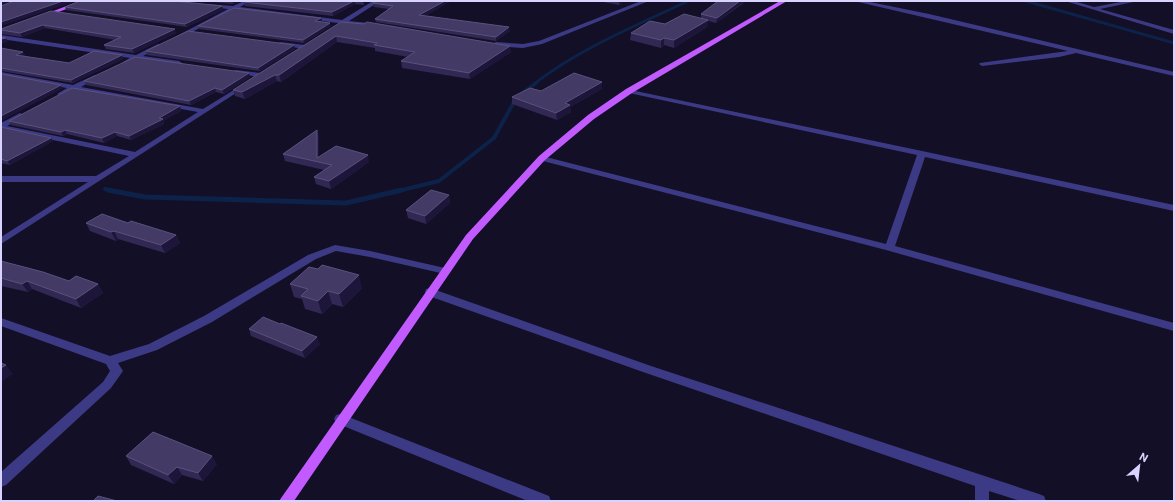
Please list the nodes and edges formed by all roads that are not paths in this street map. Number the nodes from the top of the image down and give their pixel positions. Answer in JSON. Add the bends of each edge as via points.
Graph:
{"nodes":[{"id":1,"x":85,"y":1,"type":"edge"},
{"id":2,"x":248,"y":1,"type":"edge"},
{"id":3,"x":646,"y":1,"type":"edge"},
{"id":4,"x":784,"y":1,"type":"edge"},
{"id":5,"x":857,"y":1,"type":"edge"},
{"id":6,"x":1068,"y":1,"type":"edge"},
{"id":7,"x":1136,"y":1,"type":"edge"},
{"id":8,"x":361,"y":2,"type":"edge"},
{"id":9,"x":375,"y":2,"type":"edge"},
{"id":10,"x":204,"y":5,"type":"edge"},
{"id":11,"x":234,"y":8,"type":"junction"},
{"id":12,"x":1093,"y":9,"type":"junction"},
{"id":13,"x":54,"y":12,"type":"junction"},
{"id":14,"x":70,"y":15,"type":"edge"},
{"id":15,"x":36,"y":19,"type":"edge"},
{"id":16,"x":346,"y":21,"type":"junction"},
{"id":17,"x":384,"y":27,"type":"edge"},
{"id":18,"x":334,"y":28,"type":"edge"},
{"id":19,"x":180,"y":30,"type":"dead end"},
{"id":20,"x":188,"y":32,"type":"junction"},
{"id":21,"x":1174,"y":32,"type":"edge"},
{"id":22,"x":203,"y":34,"type":"edge"},
{"id":23,"x":1,"y":37,"type":"edge"},
{"id":24,"x":274,"y":43,"type":"edge"},
{"id":25,"x":491,"y":44,"type":"edge"},
{"id":26,"x":1078,"y":51,"type":"junction"},
{"id":27,"x":292,"y":55,"type":"edge"},
{"id":28,"x":137,"y":57,"type":"junction"},
{"id":29,"x":183,"y":64,"type":"edge"},
{"id":30,"x":982,"y":64,"type":"dead end"},
{"id":31,"x":116,"y":67,"type":"edge"},
{"id":32,"x":229,"y":71,"type":"edge"},
{"id":33,"x":1,"y":74,"type":"edge"},
{"id":34,"x":102,"y":74,"type":"edge"},
{"id":35,"x":1174,"y":74,"type":"edge"},
{"id":36,"x":74,"y":87,"type":"junction"},
{"id":37,"x":630,"y":92,"type":"junction"},
{"id":38,"x":54,"y":98,"type":"edge"},
{"id":39,"x":203,"y":111,"type":"junction"},
{"id":40,"x":27,"y":112,"type":"edge"},
{"id":41,"x":1,"y":126,"type":"edge"},
{"id":42,"x":922,"y":153,"type":"junction"},
{"id":43,"x":136,"y":155,"type":"junction"},
{"id":44,"x":542,"y":158,"type":"junction"},
{"id":45,"x":1,"y":179,"type":"edge"},
{"id":46,"x":98,"y":179,"type":"junction"},
{"id":47,"x":1174,"y":208,"type":"edge"},
{"id":48,"x":1,"y":240,"type":"edge"},
{"id":49,"x":890,"y":248,"type":"junction"},
{"id":50,"x":445,"y":271,"type":"junction"},
{"id":51,"x":430,"y":292,"type":"junction"},
{"id":52,"x":1,"y":322,"type":"edge"},
{"id":53,"x":1174,"y":327,"type":"edge"},
{"id":54,"x":110,"y":361,"type":"junction"},
{"id":55,"x":341,"y":419,"type":"junction"},
{"id":56,"x":1,"y":481,"type":"edge"},
{"id":57,"x":982,"y":482,"type":"junction"},
{"id":58,"x":286,"y":501,"type":"edge"},
{"id":59,"x":544,"y":501,"type":"edge"},
{"id":60,"x":982,"y":501,"type":"edge"},
{"id":61,"x":1039,"y":501,"type":"edge"}],
"edges":[{"from":1,"to":13,"type":"main road"},
{"from":2,"to":11,"type":"street"},
{"from":3,"to":25,"type":"street","via":[[540,43],[523,46]]},
{"from":4,"to":37,"type":"main road"},
{"from":5,"to":26,"type":"street"},
{"from":6,"to":12,"type":"street"},
{"from":7,"to":12,"type":"street"},
{"from":8,"to":9,"type":"street"},
{"from":9,"to":16,"type":"street"},
{"from":10,"to":11,"type":"street"},
{"from":11,"to":16,"type":"street"},
{"from":11,"to":20,"type":"street"},
{"from":12,"to":21,"type":"street"},
{"from":13,"to":14,"type":"street"},
{"from":13,"to":15,"type":"main road"},
{"from":16,"to":17,"type":"street"},
{"from":16,"to":18,"type":"street"},
{"from":19,"to":20,"type":"street"},
{"from":20,"to":22,"type":"street"},
{"from":20,"to":28,"type":"street"},
{"from":23,"to":28,"type":"street"},
{"from":24,"to":27,"type":"street","via":[[308,45]]},
{"from":26,"to":30,"type":"street"},
{"from":26,"to":35,"type":"street"},
{"from":28,"to":29,"type":"street"},
{"from":28,"to":31,"type":"street"},
{"from":32,"to":39,"type":"street","via":[[263,73]]},
{"from":33,"to":36,"type":"street"},
{"from":34,"to":36,"type":"street"},
{"from":36,"to":38,"type":"street"},
{"from":36,"to":39,"type":"street"},
{"from":37,"to":42,"type":"street"},
{"from":37,"to":44,"type":"main road","via":[[591,117]]},
{"from":39,"to":43,"type":"street"},
{"from":40,"to":41,"type":"street"},
{"from":41,"to":43,"type":"street"},
{"from":42,"to":47,"type":"street"},
{"from":42,"to":49,"type":"street"},
{"from":43,"to":46,"type":"street"},
{"from":44,"to":49,"type":"street"},
{"from":44,"to":50,"type":"main road","via":[[469,238]]},
{"from":45,"to":46,"type":"street"},
{"from":46,"to":48,"type":"street"},
{"from":49,"to":53,"type":"street"},
{"from":50,"to":51,"type":"main road"},
{"from":50,"to":54,"type":"street","via":[[335,248],[312,257],[153,347]]},
{"from":51,"to":55,"type":"main road"},
{"from":51,"to":57,"type":"street","via":[[647,369]]},
{"from":52,"to":54,"type":"street"},
{"from":54,"to":56,"type":"street","via":[[117,371],[107,385]]},
{"from":55,"to":58,"type":"main road"},
{"from":55,"to":59,"type":"street"},
{"from":57,"to":60,"type":"street"},
{"from":57,"to":61,"type":"street"}]}
